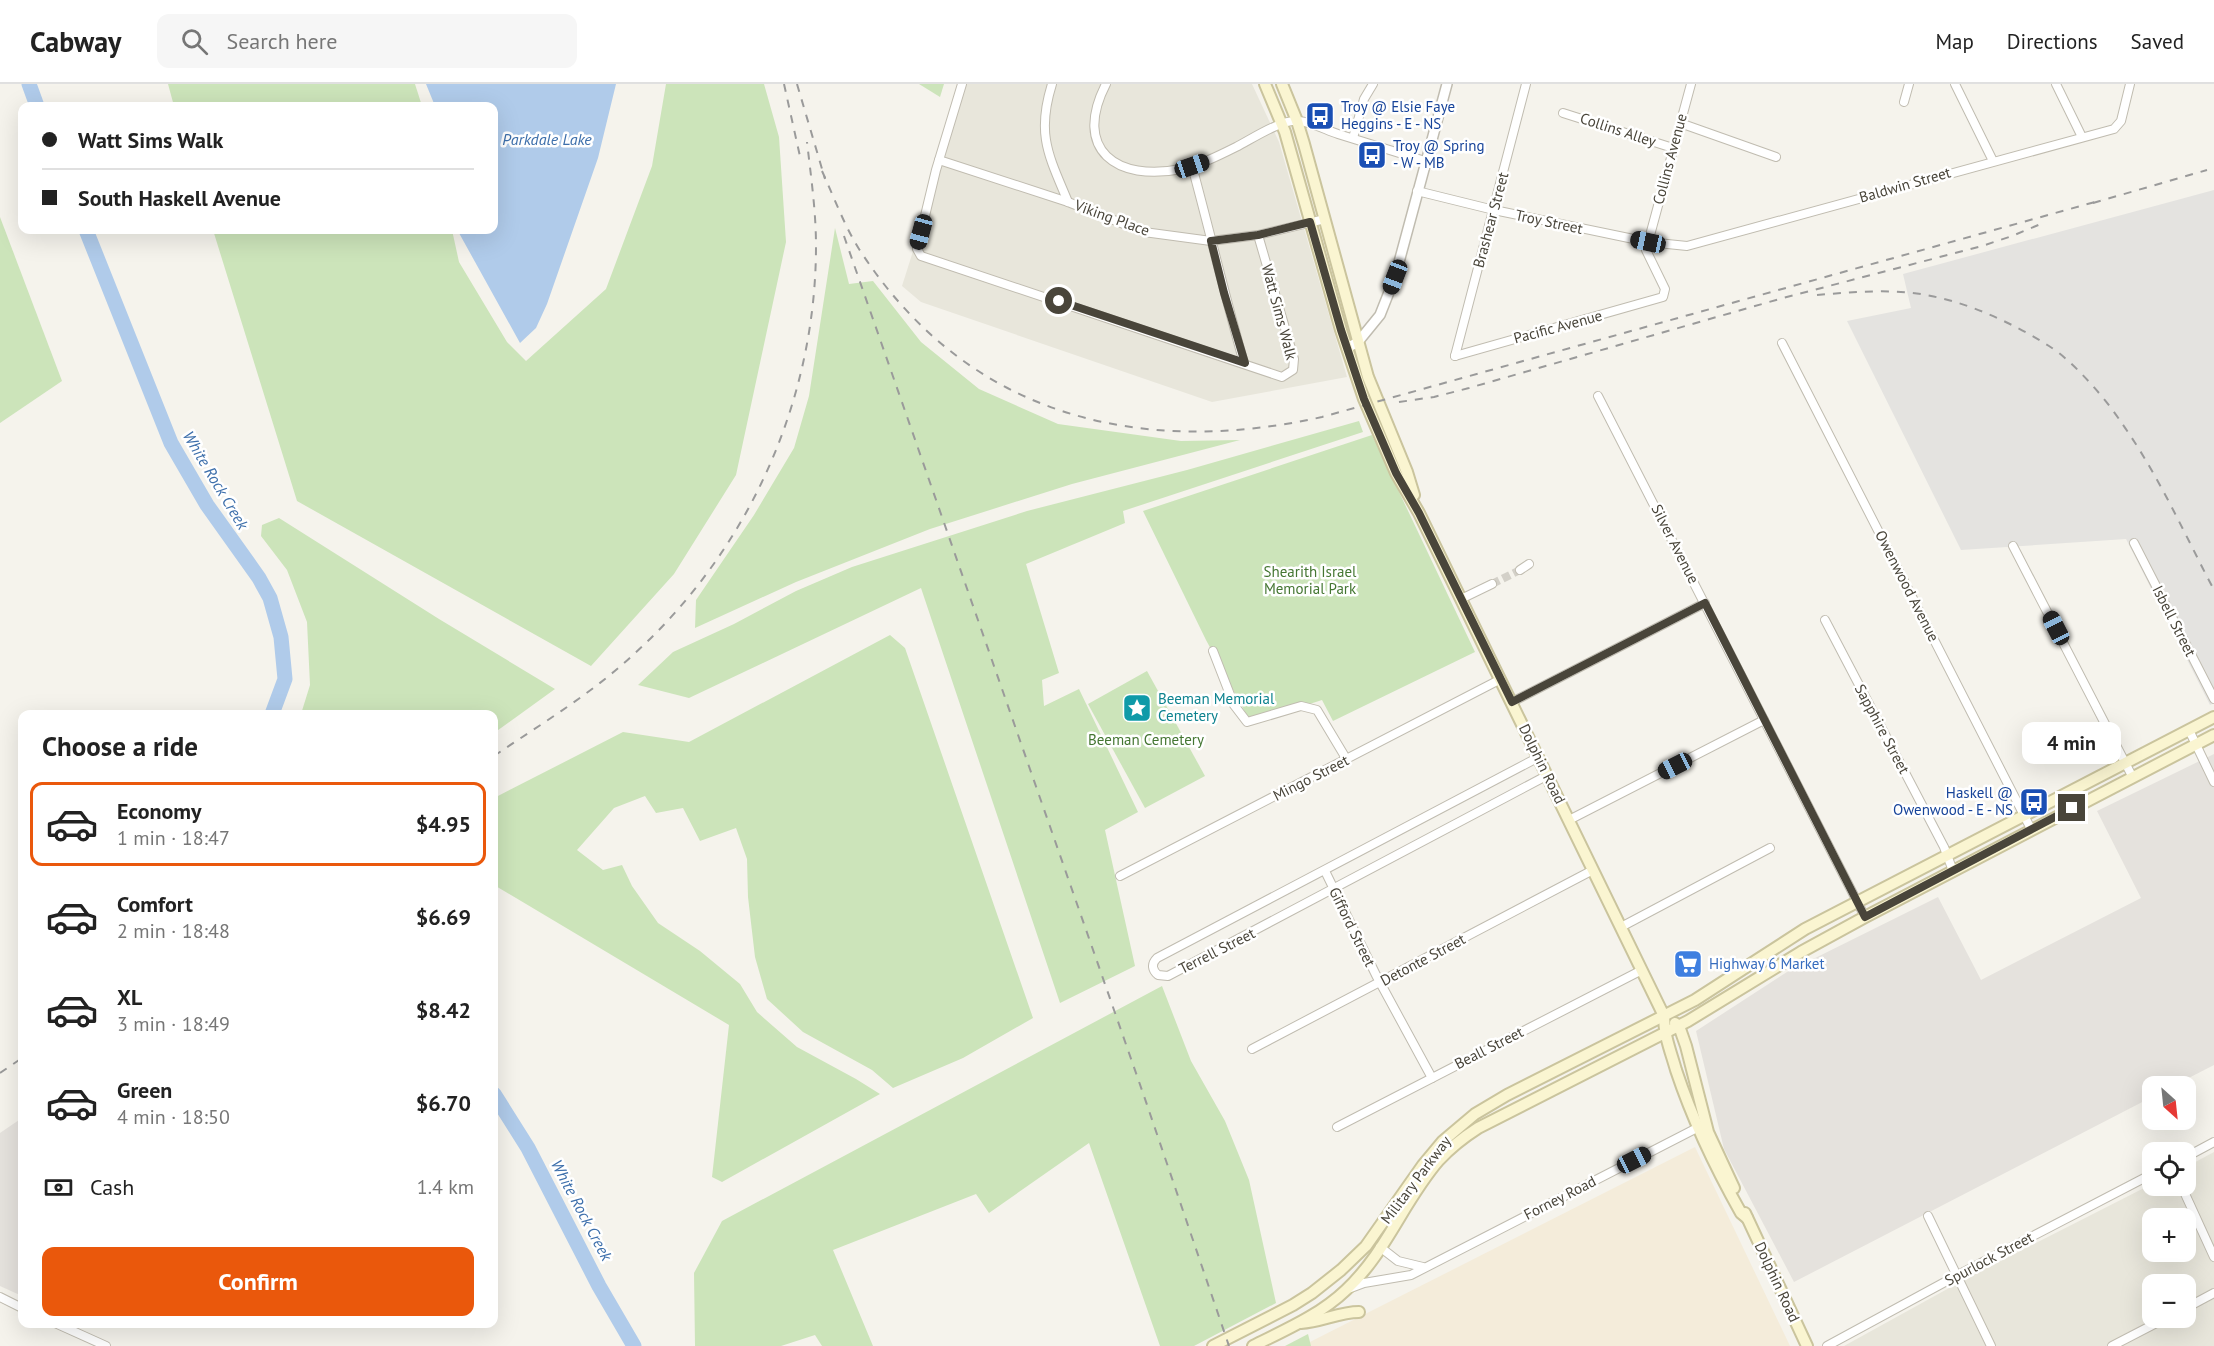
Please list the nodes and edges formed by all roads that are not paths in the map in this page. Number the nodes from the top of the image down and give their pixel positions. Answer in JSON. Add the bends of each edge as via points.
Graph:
{"nodes":[{"id":1,"x":962,"y":84,"type":"edge"},
{"id":2,"x":1052,"y":84,"type":"edge"},
{"id":3,"x":1106,"y":84,"type":"edge"},
{"id":4,"x":1265,"y":84,"type":"edge"},
{"id":5,"x":1282,"y":84,"type":"edge"},
{"id":6,"x":1373,"y":84,"type":"edge"},
{"id":7,"x":1447,"y":84,"type":"edge"},
{"id":8,"x":1526,"y":84,"type":"edge"},
{"id":9,"x":1691,"y":84,"type":"edge"},
{"id":10,"x":1909,"y":84,"type":"edge"},
{"id":11,"x":1954,"y":84,"type":"edge"},
{"id":12,"x":2056,"y":84,"type":"edge"},
{"id":13,"x":2130,"y":84,"type":"edge"},
{"id":14,"x":1904,"y":102,"type":"dead end"},
{"id":15,"x":1563,"y":113,"type":"dead end"},
{"id":16,"x":1297,"y":121,"type":"junction"},
{"id":17,"x":1680,"y":123,"type":"junction"},
{"id":18,"x":1283,"y":125,"type":"junction"},
{"id":19,"x":2082,"y":137,"type":"junction"},
{"id":20,"x":1353,"y":138,"type":"junction"},
{"id":21,"x":1673,"y":148,"type":"junction"},
{"id":22,"x":1776,"y":157,"type":"dead end"},
{"id":23,"x":1425,"y":161,"type":"junction"},
{"id":24,"x":1993,"y":161,"type":"junction"},
{"id":25,"x":938,"y":163,"type":"junction"},
{"id":26,"x":1192,"y":166,"type":"junction"},
{"id":27,"x":1417,"y":190,"type":"junction"},
{"id":28,"x":1068,"y":202,"type":"junction"},
{"id":29,"x":1494,"y":210,"type":"junction"},
{"id":30,"x":1325,"y":219,"type":"junction"},
{"id":31,"x":1310,"y":222,"type":"junction"},
{"id":32,"x":1258,"y":235,"type":"junction"},
{"id":33,"x":1211,"y":241,"type":"junction"},
{"id":34,"x":1648,"y":242,"type":"junction"},
{"id":35,"x":1660,"y":299,"type":"joint"},
{"id":36,"x":1358,"y":342,"type":"junction"},
{"id":37,"x":1782,"y":343,"type":"dead end"},
{"id":38,"x":1347,"y":348,"type":"junction"},
{"id":39,"x":1455,"y":356,"type":"joint"},
{"id":40,"x":1245,"y":363,"type":"junction"},
{"id":41,"x":1598,"y":396,"type":"dead end"},
{"id":42,"x":1419,"y":513,"type":"junction"},
{"id":43,"x":2134,"y":543,"type":"dead end"},
{"id":44,"x":2013,"y":546,"type":"dead end"},
{"id":45,"x":1529,"y":564,"type":"dead end"},
{"id":46,"x":1520,"y":570,"type":"tunnel mouth"},
{"id":47,"x":1492,"y":584,"type":"tunnel mouth"},
{"id":48,"x":1461,"y":599,"type":"junction"},
{"id":49,"x":1705,"y":603,"type":"junction"},
{"id":50,"x":1825,"y":620,"type":"dead end"},
{"id":51,"x":1214,"y":651,"type":"dead end"},
{"id":52,"x":1501,"y":679,"type":"junction"},
{"id":53,"x":2214,"y":699,"type":"edge"},
{"id":54,"x":1512,"y":702,"type":"junction"},
{"id":55,"x":2214,"y":717,"type":"edge"},
{"id":56,"x":1764,"y":720,"type":"junction"},
{"id":57,"x":2189,"y":730,"type":"junction"},
{"id":58,"x":2214,"y":735,"type":"edge"},
{"id":59,"x":2196,"y":744,"type":"junction"},
{"id":60,"x":1539,"y":757,"type":"junction"},
{"id":61,"x":1347,"y":760,"type":"junction"},
{"id":62,"x":2126,"y":763,"type":"junction"},
{"id":63,"x":1548,"y":775,"type":"junction"},
{"id":64,"x":2132,"y":776,"type":"junction"},
{"id":65,"x":2214,"y":782,"type":"edge"},
{"id":66,"x":2024,"y":815,"type":"junction"},
{"id":67,"x":1569,"y":820,"type":"junction"},
{"id":68,"x":2031,"y":829,"type":"junction"},
{"id":69,"x":1770,"y":848,"type":"dead end"},
{"id":70,"x":1946,"y":854,"type":"junction"},
{"id":71,"x":1593,"y":870,"type":"junction"},
{"id":72,"x":1325,"y":871,"type":"junction"},
{"id":73,"x":1953,"y":871,"type":"junction"},
{"id":74,"x":1120,"y":876,"type":"dead end"},
{"id":75,"x":1333,"y":891,"type":"junction"},
{"id":76,"x":1856,"y":902,"type":"junction"},
{"id":77,"x":1865,"y":917,"type":"junction"},
{"id":78,"x":1621,"y":927,"type":"junction"},
{"id":79,"x":1792,"y":936,"type":"junction"},
{"id":80,"x":1801,"y":952,"type":"junction"},
{"id":81,"x":1642,"y":969,"type":"junction"},
{"id":82,"x":1380,"y":983,"type":"junction"},
{"id":83,"x":1664,"y":1016,"type":"junction"},
{"id":84,"x":1679,"y":1026,"type":"junction"},
{"id":85,"x":1664,"y":1033,"type":"junction"},
{"id":86,"x":1252,"y":1049,"type":"dead end"},
{"id":87,"x":1432,"y":1078,"type":"junction"},
{"id":88,"x":1337,"y":1127,"type":"dead end"},
{"id":89,"x":1697,"y":1128,"type":"junction"},
{"id":90,"x":2214,"y":1142,"type":"edge"},
{"id":91,"x":2196,"y":1152,"type":"edge"},
{"id":92,"x":2142,"y":1179,"type":"edge"},
{"id":93,"x":2186,"y":1196,"type":"edge"},
{"id":94,"x":1928,"y":1216,"type":"dead end"},
{"id":95,"x":1747,"y":1218,"type":"junction"},
{"id":96,"x":1366,"y":1245,"type":"junction"},
{"id":97,"x":1380,"y":1247,"type":"junction"},
{"id":98,"x":2214,"y":1257,"type":"edge"},
{"id":99,"x":1423,"y":1267,"type":"junction"},
{"id":100,"x":1956,"y":1276,"type":"junction"},
{"id":101,"x":1346,"y":1290,"type":"junction"},
{"id":102,"x":2214,"y":1293,"type":"edge"},
{"id":103,"x":0,"y":1297,"type":"edge"},
{"id":104,"x":2196,"y":1303,"type":"edge"},
{"id":105,"x":18,"y":1306,"type":"edge"},
{"id":106,"x":1359,"y":1312,"type":"dead end"},
{"id":107,"x":1297,"y":1324,"type":"junction"},
{"id":108,"x":66,"y":1328,"type":"edge"},
{"id":109,"x":2147,"y":1328,"type":"edge"},
{"id":110,"x":106,"y":1346,"type":"edge"},
{"id":111,"x":1213,"y":1346,"type":"edge"},
{"id":112,"x":1253,"y":1346,"type":"edge"},
{"id":113,"x":1807,"y":1346,"type":"edge"},
{"id":114,"x":1827,"y":1346,"type":"edge"},
{"id":115,"x":1991,"y":1346,"type":"edge"},
{"id":116,"x":2112,"y":1346,"type":"edge"}],
"edges":[{"from":1,"to":25,"type":"street","name":"Watt Sims Walk"},
{"from":2,"to":28,"type":"street","via":[[1046,102],[1046,150]]},
{"from":3,"to":26,"type":"street","via":[[1095,128],[1097,141],[1107,157],[1137,171],[1162,172]]},
{"from":4,"to":18,"type":"main road","name":"Dolphin Road"},
{"from":5,"to":16,"type":"main road","name":"Dolphin Road"},
{"from":6,"to":20,"type":"street","via":[[1364,99]]},
{"from":7,"to":23,"type":"street"},
{"from":8,"to":29,"type":"street","name":"Brashear Street"},
{"from":9,"to":17,"type":"street","name":"Collins Avenue"},
{"from":10,"to":14,"type":"street"},
{"from":11,"to":24,"type":"street"},
{"from":12,"to":19,"type":"street"},
{"from":13,"to":19,"type":"street","name":"Baldwin Street","via":[[2118,126]]},
{"from":15,"to":21,"type":"street","name":"Collins Alley"},
{"from":16,"to":18,"type":"street"},
{"from":16,"to":20,"type":"street"},
{"from":16,"to":30,"type":"main road","name":"Dolphin Road"},
{"from":17,"to":21,"type":"street","name":"Collins Avenue"},
{"from":17,"to":22,"type":"street"},
{"from":18,"to":26,"type":"street"},
{"from":18,"to":31,"type":"main road","name":"Dolphin Road"},
{"from":19,"to":24,"type":"street","name":"Baldwin Street"},
{"from":20,"to":23,"type":"street"},
{"from":21,"to":34,"type":"street","name":"Collins Avenue"},
{"from":23,"to":27,"type":"street"},
{"from":24,"to":34,"type":"street","name":"Baldwin Street","via":[[1687,246]]},
{"from":25,"to":28,"type":"street","name":"Viking Place"},
{"from":25,"to":40,"type":"street","name":"Watt Sims Walk","via":[[917,249],[921,256]]},
{"from":26,"to":33,"type":"street"},
{"from":27,"to":29,"type":"street","name":"Troy Street"},
{"from":27,"to":36,"type":"street","via":[[1395,277],[1380,315]]},
{"from":28,"to":33,"type":"street","name":"Viking Place","via":[[1144,232]]},
{"from":29,"to":34,"type":"street","name":"Troy Street"},
{"from":29,"to":39,"type":"street","name":"Brashear Street"},
{"from":30,"to":31,"type":"street","name":"Viking Place"},
{"from":30,"to":36,"type":"main road","name":"Dolphin Road"},
{"from":31,"to":32,"type":"street","name":"Viking Place"},
{"from":31,"to":38,"type":"main road","name":"Dolphin Road"},
{"from":32,"to":33,"type":"street","name":"Viking Place"},
{"from":32,"to":40,"type":"street","name":"Watt Sims Walk","via":[[1294,365],[1282,377]]},
{"from":33,"to":40,"type":"street"},
{"from":34,"to":35,"type":"street","name":"Collins Avenue","via":[[1646,253],[1665,289]]},
{"from":35,"to":39,"type":"street","name":"Pacific Avenue"},
{"from":36,"to":38,"type":"street"},
{"from":36,"to":42,"type":"main road","name":"Dolphin Road"},
{"from":37,"to":66,"type":"street","name":"Owenwood Avenue"},
{"from":38,"to":42,"type":"main road","name":"Dolphin Road","via":[[1396,473]]},
{"from":41,"to":49,"type":"street","name":"Silver Avenue"},
{"from":42,"to":48,"type":"main road","name":"Dolphin Road"},
{"from":43,"to":53,"type":"street","name":"Isbell Street"},
{"from":44,"to":62,"type":"street"},
{"from":45,"to":46,"type":"street"},
{"from":47,"to":48,"type":"street"},
{"from":48,"to":52,"type":"main road","name":"Dolphin Road"},
{"from":49,"to":54,"type":"street"},
{"from":49,"to":56,"type":"street","name":"Silver Avenue"},
{"from":50,"to":70,"type":"street","name":"Sapphire Street"},
{"from":51,"to":61,"type":"street","via":[[1234,705],[1247,722],[1301,706],[1317,710]]},
{"from":52,"to":54,"type":"main road","name":"Dolphin Road"},
{"from":52,"to":61,"type":"street","name":"Mingo Street"},
{"from":54,"to":60,"type":"main road","name":"Dolphin Road"},
{"from":55,"to":57,"type":"main road","name":"Military Parkway"},
{"from":56,"to":67,"type":"street"},
{"from":56,"to":76,"type":"street","name":"Silver Avenue"},
{"from":57,"to":59,"type":"street"},
{"from":57,"to":62,"type":"main road","name":"Military Parkway"},
{"from":58,"to":59,"type":"main road","name":"Military Parkway"},
{"from":59,"to":64,"type":"main road","name":"Military Parkway"},
{"from":59,"to":65,"type":"street"},
{"from":60,"to":63,"type":"main road","name":"Dolphin Road"},
{"from":60,"to":72,"type":"street","name":"Terrell Street"},
{"from":61,"to":74,"type":"street","name":"Mingo Street"},
{"from":62,"to":64,"type":"street"},
{"from":62,"to":66,"type":"main road","name":"Military Parkway"},
{"from":63,"to":67,"type":"main road","name":"Dolphin Road"},
{"from":63,"to":75,"type":"street","name":"Terrell Street"},
{"from":64,"to":68,"type":"main road","name":"Military Parkway"},
{"from":66,"to":68,"type":"street","name":"Owenwood Avenue"},
{"from":66,"to":70,"type":"main road","name":"Military Parkway"},
{"from":67,"to":71,"type":"main road","name":"Dolphin Road"},
{"from":68,"to":73,"type":"main road","name":"Military Parkway"},
{"from":69,"to":78,"type":"street"},
{"from":70,"to":73,"type":"street","name":"Sapphire Street"},
{"from":70,"to":76,"type":"main road","name":"Military Parkway"},
{"from":71,"to":78,"type":"main road","name":"Dolphin Road"},
{"from":71,"to":82,"type":"street","name":"Detonte Street"},
{"from":72,"to":75,"type":"street","name":"Gifford Street"},
{"from":72,"to":75,"type":"street","name":"Terrell Street","via":[[1157,958],[1153,970],[1168,976]]},
{"from":73,"to":77,"type":"main road","name":"Military Parkway"},
{"from":75,"to":82,"type":"street","name":"Gifford Street"},
{"from":76,"to":77,"type":"street","name":"Silver Avenue"},
{"from":76,"to":79,"type":"main road","name":"Military Parkway"},
{"from":77,"to":80,"type":"main road","name":"Military Parkway"},
{"from":78,"to":81,"type":"main road","name":"Dolphin Road"},
{"from":79,"to":80,"type":"main road"},
{"from":79,"to":83,"type":"main road","name":"Military Parkway","via":[[1714,989]]},
{"from":80,"to":84,"type":"main road","name":"Military Parkway"},
{"from":81,"to":83,"type":"main road","name":"Dolphin Road"},
{"from":81,"to":87,"type":"street","name":"Beall Street"},
{"from":82,"to":86,"type":"street","name":"Detonte Street"},
{"from":82,"to":87,"type":"street","name":"Gifford Street"},
{"from":83,"to":84,"type":"main road"},
{"from":83,"to":85,"type":"main road","name":"Dolphin Road"},
{"from":83,"to":96,"type":"main road","name":"Military Parkway","via":[[1507,1095],[1459,1126],[1423,1165]]},
{"from":84,"to":85,"type":"main road","name":"Military Parkway"},
{"from":84,"to":95,"type":"main road","name":"Dolphin Road","via":[[1708,1132]]},
{"from":85,"to":89,"type":"main road","name":"Dolphin Road"},
{"from":85,"to":97,"type":"main road","name":"Military Parkway","via":[[1466,1136],[1431,1170]]},
{"from":87,"to":88,"type":"street","name":"Beall Street"},
{"from":89,"to":95,"type":"main road","name":"Dolphin Road","via":[[1725,1186]]},
{"from":89,"to":99,"type":"street","name":"Forney Road"},
{"from":90,"to":91,"type":"street"},
{"from":92,"to":100,"type":"street","name":"Spurlock Street"},
{"from":93,"to":98,"type":"street"},
{"from":94,"to":100,"type":"street"},
{"from":95,"to":113,"type":"main road","name":"Dolphin Road"},
{"from":96,"to":97,"type":"main road"},
{"from":96,"to":111,"type":"main road","name":"Military Parkway","via":[[1312,1293]]},
{"from":97,"to":99,"type":"street","via":[[1398,1261]]},
{"from":97,"to":101,"type":"main road","name":"Military Parkway"},
{"from":99,"to":101,"type":"street","name":"Forney Road","via":[[1411,1275]]},
{"from":100,"to":114,"type":"street","name":"Spurlock Street"},
{"from":100,"to":115,"type":"street"},
{"from":101,"to":107,"type":"main road","name":"Military Parkway"},
{"from":102,"to":104,"type":"street"},
{"from":103,"to":105,"type":"street"},
{"from":106,"to":107,"type":"main road"},
{"from":107,"to":112,"type":"main road","name":"Military Parkway"},
{"from":108,"to":110,"type":"street"},
{"from":109,"to":116,"type":"street"}]}
